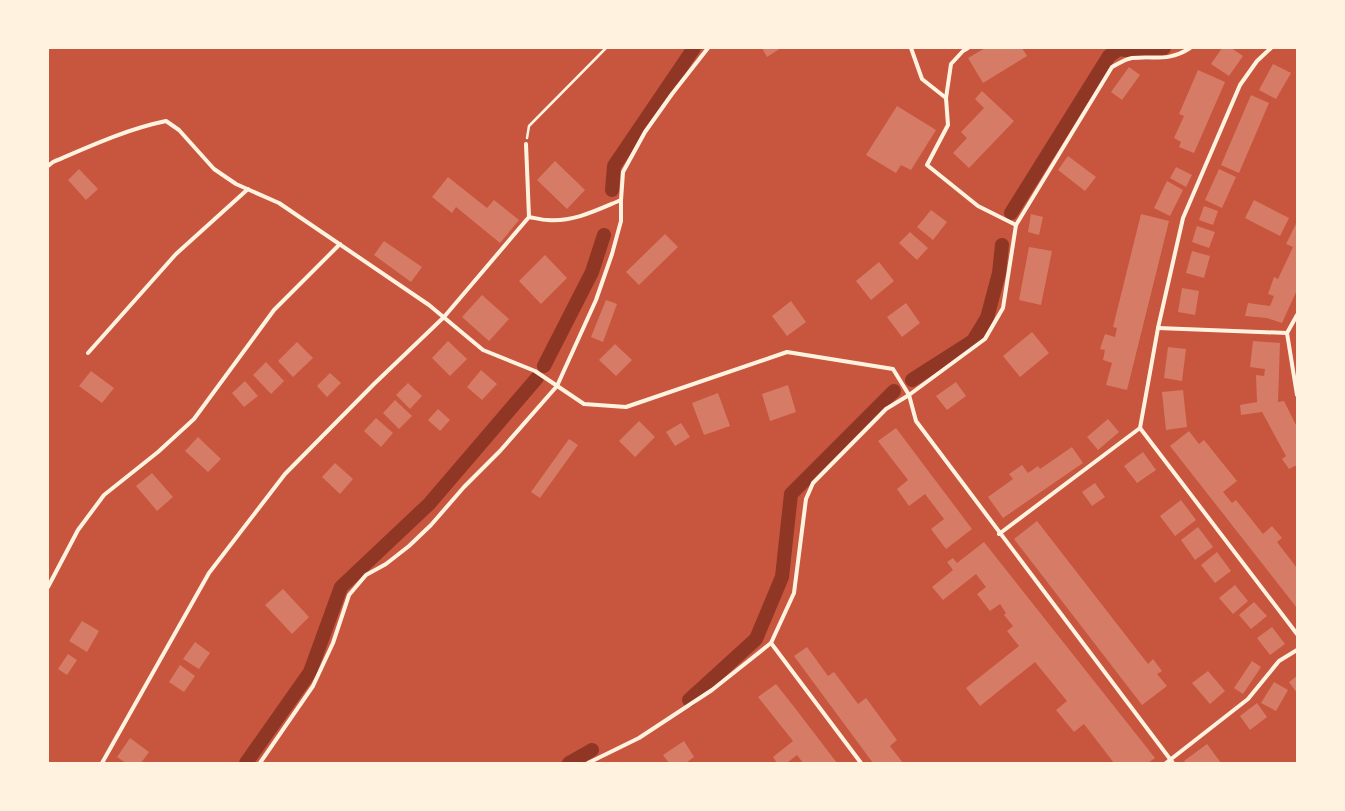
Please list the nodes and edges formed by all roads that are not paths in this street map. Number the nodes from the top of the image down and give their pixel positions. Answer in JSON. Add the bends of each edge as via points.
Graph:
{"nodes":[{"id":1,"x":708,"y":48,"type":"edge"},
{"id":2,"x":912,"y":48,"type":"edge"},
{"id":3,"x":968,"y":48,"type":"edge"},
{"id":4,"x":1190,"y":48,"type":"edge"},
{"id":5,"x":1271,"y":48,"type":"edge"},
{"id":6,"x":946,"y":98,"type":"junction"},
{"id":7,"x":526,"y":144,"type":"road end"},
{"id":8,"x":48,"y":166,"type":"edge"},
{"id":9,"x":248,"y":189,"type":"junction"},
{"id":10,"x":621,"y":200,"type":"junction"},
{"id":11,"x":529,"y":217,"type":"junction"},
{"id":12,"x":1016,"y":225,"type":"junction"},
{"id":13,"x":340,"y":244,"type":"junction"},
{"id":14,"x":1297,"y":315,"type":"edge"},
{"id":15,"x":444,"y":317,"type":"junction"},
{"id":16,"x":1158,"y":328,"type":"junction"},
{"id":17,"x":1287,"y":333,"type":"junction"},
{"id":18,"x":88,"y":353,"type":"dead end"},
{"id":19,"x":557,"y":386,"type":"junction"},
{"id":20,"x":909,"y":395,"type":"junction"},
{"id":21,"x":1297,"y":395,"type":"edge"},
{"id":22,"x":1140,"y":428,"type":"junction"},
{"id":23,"x":1000,"y":534,"type":"junction"},
{"id":24,"x":48,"y":587,"type":"edge"},
{"id":25,"x":1297,"y":634,"type":"edge"},
{"id":26,"x":771,"y":643,"type":"junction"},
{"id":27,"x":1297,"y":650,"type":"edge"},
{"id":28,"x":1170,"y":759,"type":"junction"},
{"id":29,"x":102,"y":763,"type":"edge"},
{"id":30,"x":260,"y":763,"type":"edge"},
{"id":31,"x":588,"y":763,"type":"edge"},
{"id":32,"x":862,"y":763,"type":"edge"},
{"id":33,"x":1166,"y":763,"type":"edge"},
{"id":34,"x":1173,"y":763,"type":"edge"}],
"edges":[{"from":1,"to":10,"type":"street","via":[[672,94],[623,172]]},
{"from":2,"to":6,"type":"street","via":[[922,79]]},
{"from":3,"to":6,"type":"street","via":[[951,64]]},
{"from":4,"to":12,"type":"street","via":[[1180,55],[1158,59],[1130,58],[1112,67]]},
{"from":5,"to":16,"type":"street","via":[[1257,61],[1240,84],[1183,218]]},
{"from":6,"to":12,"type":"street","via":[[948,125],[927,165],[978,206]]},
{"from":7,"to":11,"type":"street"},
{"from":8,"to":9,"type":"street","via":[[102,141],[166,121],[179,130],[214,169]]},
{"from":9,"to":13,"type":"street","via":[[279,203]]},
{"from":9,"to":18,"type":"street","via":[[176,254]]},
{"from":10,"to":11,"type":"street","via":[[586,215],[569,219],[548,220]]},
{"from":10,"to":19,"type":"street","via":[[621,222],[612,254],[596,300]]},
{"from":11,"to":15,"type":"street"},
{"from":12,"to":20,"type":"street","via":[[1003,308],[985,339]]},
{"from":13,"to":15,"type":"street"},
{"from":13,"to":24,"type":"street","via":[[274,310],[194,419],[104,495],[78,530]]},
{"from":14,"to":17,"type":"street"},
{"from":15,"to":19,"type":"street","via":[[483,350],[535,371]]},
{"from":15,"to":29,"type":"street","via":[[285,474],[209,573]]},
{"from":16,"to":17,"type":"street"},
{"from":16,"to":22,"type":"street"},
{"from":17,"to":21,"type":"street"},
{"from":19,"to":20,"type":"street","via":[[584,404],[626,407],[787,352],[894,370]]},
{"from":19,"to":30,"type":"street","via":[[431,526],[386,564],[366,575],[349,595],[333,643],[313,686]]},
{"from":20,"to":23,"type":"street","via":[[916,421]]},
{"from":20,"to":26,"type":"street","via":[[886,409],[813,483],[806,499],[794,593]]},
{"from":22,"to":23,"type":"street"},
{"from":22,"to":25,"type":"street"},
{"from":23,"to":28,"type":"street"},
{"from":26,"to":31,"type":"street","via":[[712,690],[639,738]]},
{"from":26,"to":32,"type":"street"},
{"from":27,"to":28,"type":"street","via":[[1279,661],[1248,700]]},
{"from":28,"to":33,"type":"street"},
{"from":28,"to":34,"type":"street"}]}
